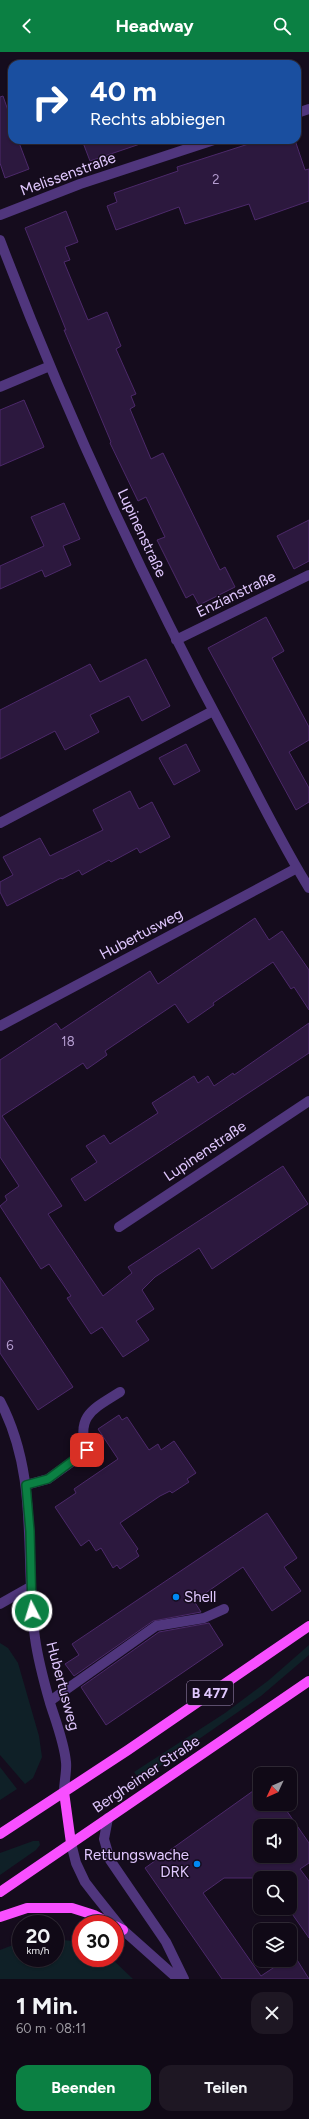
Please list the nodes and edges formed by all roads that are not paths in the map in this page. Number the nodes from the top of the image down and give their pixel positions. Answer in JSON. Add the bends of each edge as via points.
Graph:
{"nodes":[{"id":1,"x":202,"y":144,"type":"edge"},
{"id":2,"x":0,"y":216,"type":"edge"},
{"id":3,"x":0,"y":240,"type":"edge"},
{"id":4,"x":50,"y":366,"type":"junction"},
{"id":5,"x":0,"y":387,"type":"edge"},
{"id":6,"x":309,"y":576,"type":"edge"},
{"id":7,"x":176,"y":640,"type":"junction"},
{"id":8,"x":213,"y":711,"type":"junction"},
{"id":9,"x":0,"y":823,"type":"edge"},
{"id":10,"x":297,"y":868,"type":"junction"},
{"id":11,"x":309,"y":888,"type":"edge"},
{"id":12,"x":0,"y":1026,"type":"edge"},
{"id":13,"x":309,"y":1100,"type":"edge"},
{"id":14,"x":119,"y":1227,"type":"dead end"},
{"id":15,"x":120,"y":1392,"type":"dead end"},
{"id":16,"x":0,"y":1401,"type":"edge"},
{"id":17,"x":26,"y":1485,"type":"junction"},
{"id":18,"x":30,"y":1587,"type":"junction"},
{"id":19,"x":0,"y":1604,"type":"edge"},
{"id":20,"x":224,"y":1609,"type":"dead end"},
{"id":21,"x":309,"y":1626,"type":"edge"},
{"id":22,"x":309,"y":1681,"type":"edge"},
{"id":23,"x":50,"y":1701,"type":"junction"},
{"id":24,"x":64,"y":1792,"type":"junction"},
{"id":25,"x":108,"y":1818,"type":"junction"},
{"id":26,"x":0,"y":1834,"type":"edge"},
{"id":27,"x":71,"y":1843,"type":"junction"},
{"id":28,"x":0,"y":1892,"type":"edge"},
{"id":29,"x":94,"y":1915,"type":"edge"},
{"id":30,"x":109,"y":1915,"type":"edge"},
{"id":31,"x":0,"y":1917,"type":"edge"},
{"id":32,"x":124,"y":1932,"type":"edge"},
{"id":33,"x":178,"y":1979,"type":"edge"},
{"id":34,"x":184,"y":1979,"type":"edge"}],
"edges":[{"from":1,"to":2,"type":"street","name":"Melissenstraße","via":[[80,184]]},
{"from":3,"to":4,"type":"street","name":"Lupinenstraße"},
{"from":4,"to":5,"type":"street"},
{"from":4,"to":7,"type":"street","name":"Lupinenstraße","via":[[94,467]]},
{"from":6,"to":7,"type":"street","name":"Enzianstraße"},
{"from":7,"to":8,"type":"street","name":"Lupinenstraße"},
{"from":8,"to":9,"type":"street"},
{"from":8,"to":10,"type":"street","name":"Lupinenstraße"},
{"from":10,"to":11,"type":"street","name":"Lupinenstraße"},
{"from":10,"to":12,"type":"street","name":"Hubertusweg"},
{"from":13,"to":14,"type":"street","name":"Lupinenstraße"},
{"from":15,"to":17,"type":"street","via":[[87,1416],[82,1431],[87,1450],[48,1479]]},
{"from":16,"to":17,"type":"street","name":"Hubertusweg","via":[[15,1436]]},
{"from":17,"to":18,"type":"street","name":"Hubertusweg","via":[[30,1531]]},
{"from":18,"to":19,"type":"street"},
{"from":18,"to":23,"type":"street","name":"Hubertusweg","via":[[37,1651]]},
{"from":20,"to":23,"type":"street","via":[[204,1618],[156,1626]]},
{"from":21,"to":24,"type":"main road","name":"Bergheimer Straße","number":"B 477"},
{"from":22,"to":25,"type":"main road","name":"Bergheimer Straße"},
{"from":23,"to":24,"type":"street","name":"Hubertusweg","via":[[64,1748]]},
{"from":24,"to":26,"type":"main road","name":"Bergheimer Straße","number":"B 477"},
{"from":24,"to":27,"type":"main road"},
{"from":25,"to":27,"type":"main road","name":"Bergheimer Straße"},
{"from":25,"to":34,"type":"street","via":[[104,1839],[110,1860],[166,1942]]},
{"from":27,"to":28,"type":"main road","name":"Bergheimer Straße"},
{"from":27,"to":30,"type":"street","via":[[76,1863],[85,1882]]},
{"from":29,"to":31,"type":"main road","via":[[72,1908],[27,1908]]},
{"from":32,"to":33,"type":"street"}]}
